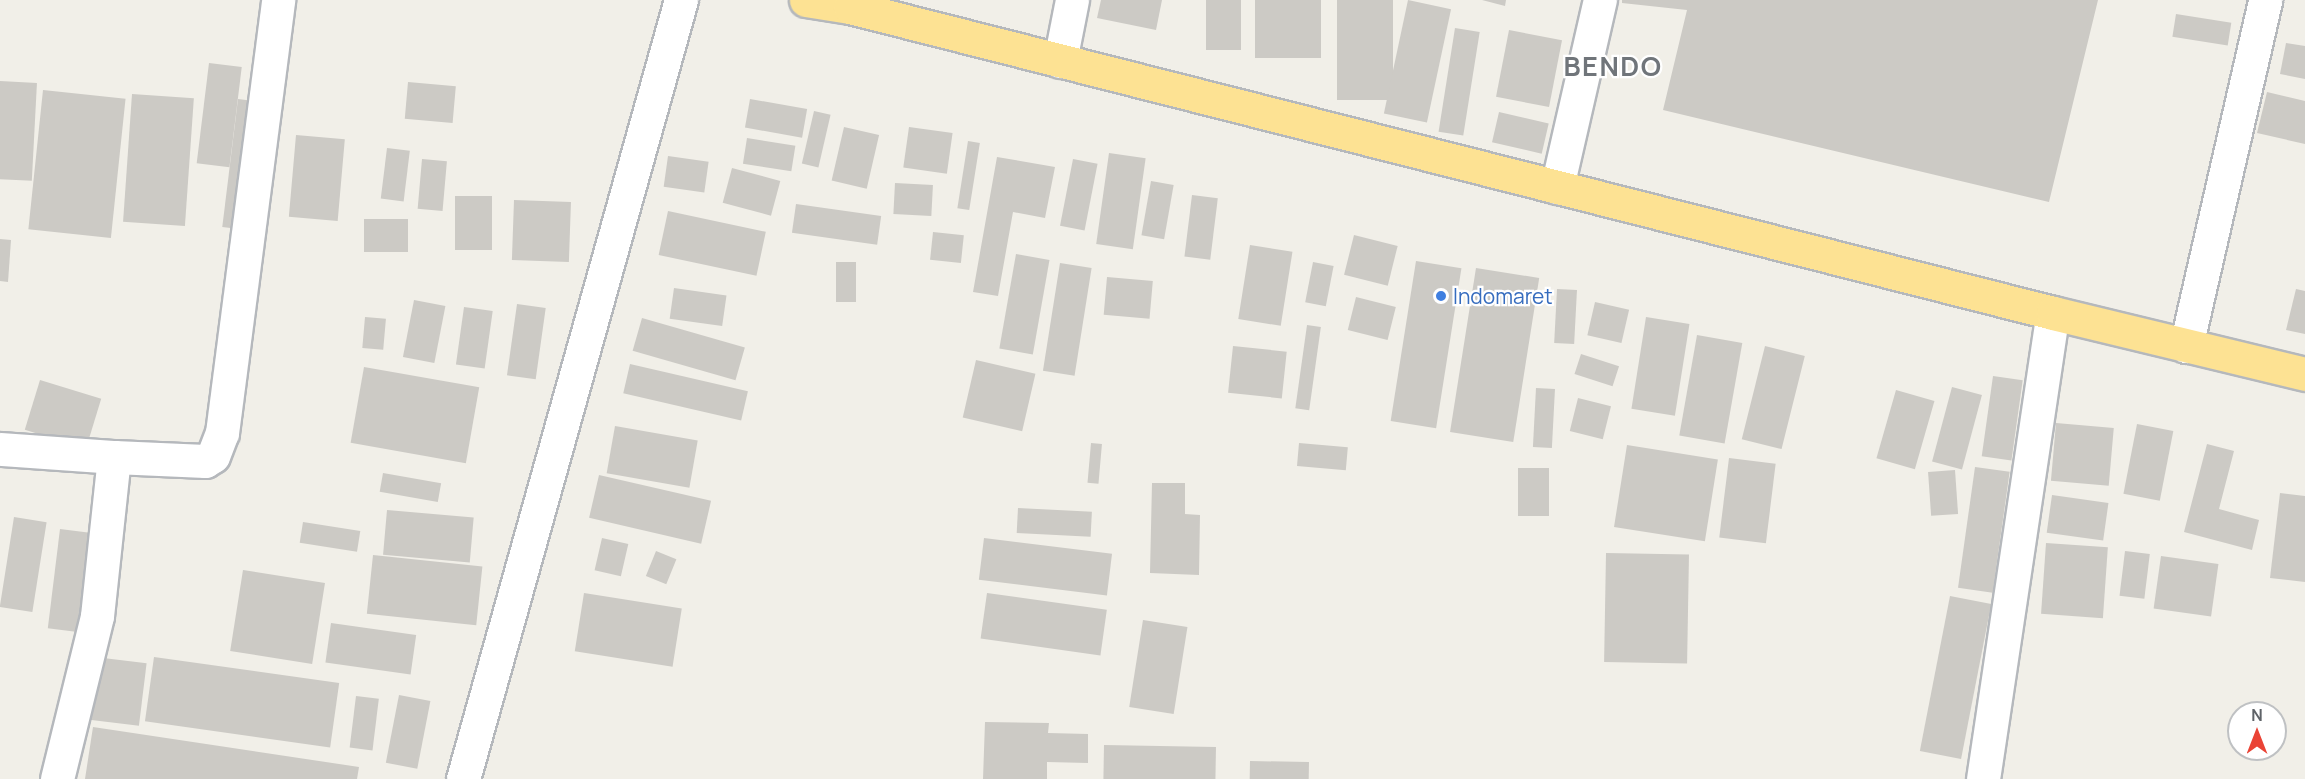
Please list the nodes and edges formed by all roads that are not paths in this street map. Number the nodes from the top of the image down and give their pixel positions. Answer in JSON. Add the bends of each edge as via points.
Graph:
{"nodes":[{"id":1,"x":278,"y":0,"type":"edge"},
{"id":2,"x":681,"y":0,"type":"edge"},
{"id":3,"x":806,"y":0,"type":"edge"},
{"id":4,"x":1071,"y":0,"type":"edge"},
{"id":5,"x":1600,"y":0,"type":"edge"},
{"id":6,"x":2265,"y":0,"type":"edge"},
{"id":7,"x":1060,"y":61,"type":"junction"},
{"id":8,"x":1557,"y":187,"type":"junction"},
{"id":9,"x":2053,"y":313,"type":"junction"},
{"id":10,"x":2187,"y":346,"type":"junction"},
{"id":11,"x":2305,"y":374,"type":"edge"},
{"id":12,"x":0,"y":449,"type":"edge"},
{"id":13,"x":114,"y":457,"type":"junction"},
{"id":14,"x":57,"y":779,"type":"edge"},
{"id":15,"x":463,"y":779,"type":"edge"},
{"id":16,"x":1983,"y":779,"type":"edge"}],
"edges":[{"from":1,"to":13,"type":"street","via":[[222,433],[213,456],[205,461]]},
{"from":2,"to":15,"type":"street"},
{"from":3,"to":7,"type":"highway","via":[[850,7]]},
{"from":4,"to":7,"type":"street"},
{"from":5,"to":8,"type":"street"},
{"from":6,"to":10,"type":"street"},
{"from":7,"to":8,"type":"highway"},
{"from":8,"to":9,"type":"highway"},
{"from":9,"to":10,"type":"highway"},
{"from":9,"to":16,"type":"street"},
{"from":10,"to":11,"type":"highway"},
{"from":12,"to":13,"type":"street"},
{"from":13,"to":14,"type":"street","via":[[97,616]]}]}
